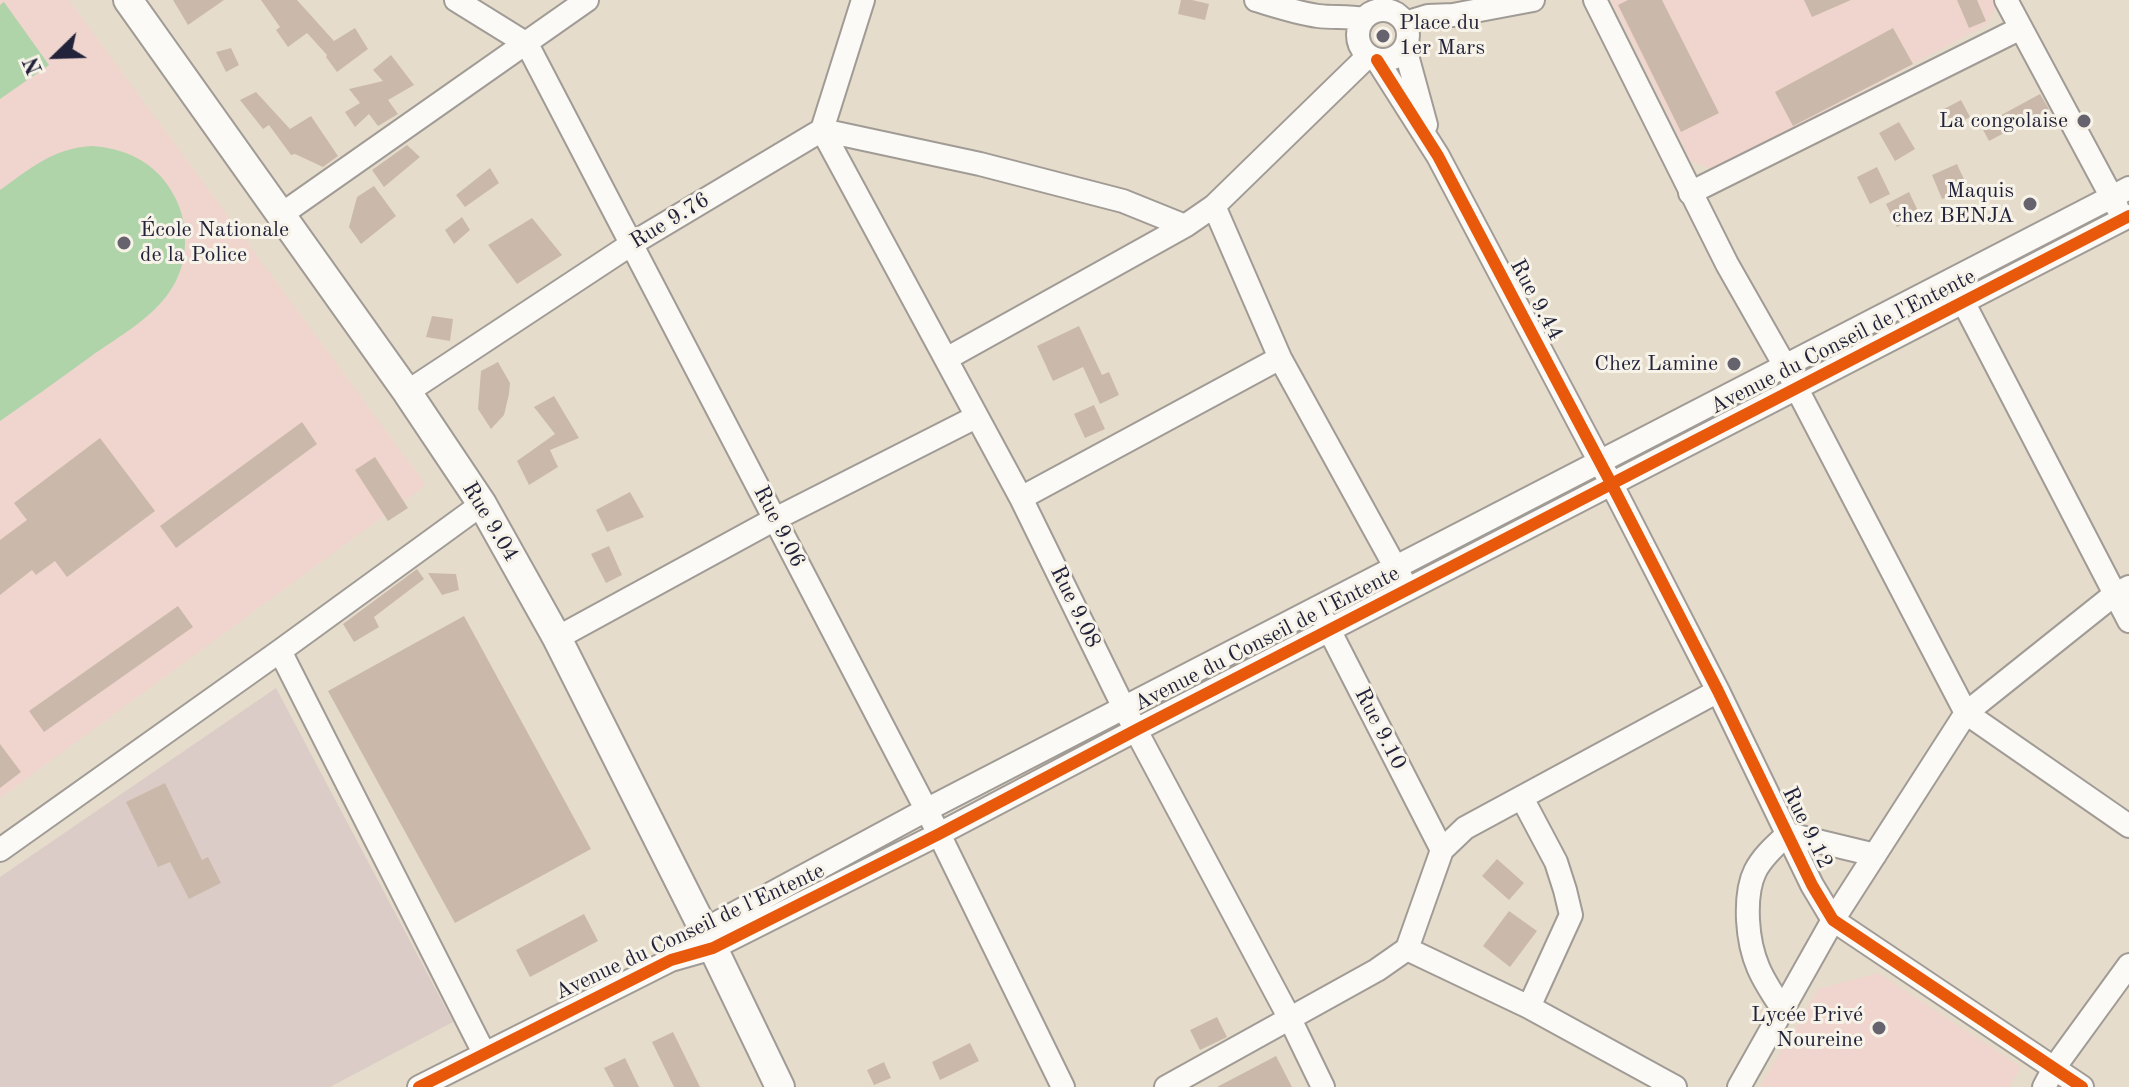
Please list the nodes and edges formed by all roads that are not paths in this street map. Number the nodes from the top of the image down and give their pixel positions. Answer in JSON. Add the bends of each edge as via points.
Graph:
{"nodes":[{"id":1,"x":128,"y":0,"type":"edge"},
{"id":2,"x":456,"y":0,"type":"edge"},
{"id":3,"x":587,"y":0,"type":"edge"},
{"id":4,"x":863,"y":0,"type":"edge"},
{"id":5,"x":1256,"y":0,"type":"edge"},
{"id":6,"x":1533,"y":0,"type":"edge"},
{"id":7,"x":1595,"y":0,"type":"edge"},
{"id":8,"x":2006,"y":0,"type":"edge"},
{"id":9,"x":1386,"y":21,"type":"edge"},
{"id":10,"x":2021,"y":28,"type":"junction"},
{"id":11,"x":527,"y":44,"type":"junction"},
{"id":12,"x":1372,"y":58,"type":"junction"},
{"id":13,"x":822,"y":130,"type":"junction"},
{"id":14,"x":1438,"y":156,"type":"junction"},
{"id":15,"x":2120,"y":192,"type":"edge"},
{"id":16,"x":1690,"y":193,"type":"junction"},
{"id":17,"x":1214,"y":206,"type":"junction"},
{"id":18,"x":282,"y":214,"type":"junction"},
{"id":19,"x":2127,"y":221,"type":"edge"},
{"id":20,"x":1185,"y":226,"type":"junction"},
{"id":21,"x":633,"y":243,"type":"junction"},
{"id":22,"x":1951,"y":279,"type":"junction"},
{"id":23,"x":1963,"y":301,"type":"junction"},
{"id":24,"x":1280,"y":358,"type":"junction"},
{"id":25,"x":946,"y":359,"type":"junction"},
{"id":26,"x":1785,"y":366,"type":"junction"},
{"id":27,"x":1797,"y":388,"type":"junction"},
{"id":28,"x":407,"y":392,"type":"junction"},
{"id":29,"x":976,"y":417,"type":"junction"},
{"id":30,"x":1600,"y":462,"type":"junction"},
{"id":31,"x":1612,"y":485,"type":"junction"},
{"id":32,"x":1021,"y":498,"type":"junction"},
{"id":33,"x":482,"y":504,"type":"junction"},
{"id":34,"x":775,"y":519,"type":"junction"},
{"id":35,"x":1395,"y":569,"type":"junction"},
{"id":36,"x":1408,"y":589,"type":"junction"},
{"id":37,"x":2122,"y":591,"type":"edge"},
{"id":38,"x":1318,"y":608,"type":"junction"},
{"id":39,"x":2129,"y":621,"type":"edge"},
{"id":40,"x":1329,"y":629,"type":"junction"},
{"id":41,"x":557,"y":638,"type":"junction"},
{"id":42,"x":280,"y":651,"type":"junction"},
{"id":43,"x":1718,"y":691,"type":"junction"},
{"id":44,"x":1124,"y":708,"type":"junction"},
{"id":45,"x":1966,"y":713,"type":"junction"},
{"id":46,"x":1136,"y":730,"type":"junction"},
{"id":47,"x":1522,"y":798,"type":"junction"},
{"id":48,"x":926,"y":810,"type":"junction"},
{"id":49,"x":2129,"y":826,"type":"edge"},
{"id":50,"x":939,"y":834,"type":"junction"},
{"id":51,"x":1788,"y":834,"type":"junction"},
{"id":52,"x":0,"y":850,"type":"edge"},
{"id":53,"x":1442,"y":850,"type":"junction"},
{"id":54,"x":1875,"y":855,"type":"junction"},
{"id":55,"x":1833,"y":920,"type":"junction"},
{"id":56,"x":708,"y":939,"type":"junction"},
{"id":57,"x":1407,"y":949,"type":"junction"},
{"id":58,"x":2129,"y":965,"type":"edge"},
{"id":59,"x":1529,"y":1007,"type":"junction"},
{"id":60,"x":1784,"y":1011,"type":"junction"},
{"id":61,"x":1290,"y":1019,"type":"junction"},
{"id":62,"x":484,"y":1053,"type":"junction"},
{"id":63,"x":2049,"y":1078,"type":"edge"},
{"id":64,"x":419,"y":1087,"type":"edge"},
{"id":65,"x":780,"y":1087,"type":"edge"},
{"id":66,"x":1063,"y":1087,"type":"edge"},
{"id":67,"x":1166,"y":1087,"type":"edge"},
{"id":68,"x":1323,"y":1087,"type":"edge"},
{"id":69,"x":1675,"y":1087,"type":"edge"},
{"id":70,"x":1739,"y":1087,"type":"edge"},
{"id":71,"x":2082,"y":1087,"type":"edge"}],
"edges":[{"from":1,"to":18,"type":"main road","name":"Rue 9.04"},
{"from":2,"to":11,"type":"street"},
{"from":3,"to":11,"type":"street"},
{"from":4,"to":13,"type":"street"},
{"from":5,"to":9,"type":"street","via":[[1298,13]]},
{"from":6,"to":9,"type":"street"},
{"from":7,"to":16,"type":"street"},
{"from":8,"to":10,"type":"street"},
{"from":9,"to":12,"type":"street","via":[[1361,48]]},
{"from":9,"to":12,"type":"street","via":[[1398,56]]},
{"from":9,"to":14,"type":"street"},
{"from":10,"to":15,"type":"street"},
{"from":10,"to":16,"type":"street"},
{"from":11,"to":18,"type":"street"},
{"from":11,"to":21,"type":"street","name":"Rue 9.06"},
{"from":12,"to":14,"type":"street"},
{"from":12,"to":17,"type":"street"},
{"from":13,"to":20,"type":"street","via":[[1109,197]]},
{"from":13,"to":21,"type":"street","name":"Rue 9.76"},
{"from":13,"to":25,"type":"street","name":"Rue 9.08"},
{"from":14,"to":30,"type":"street","name":"Rue 9.44"},
{"from":15,"to":19,"type":"street"},
{"from":15,"to":22,"type":"street","name":"Avenue du Conseil de l'Entente"},
{"from":16,"to":26,"type":"street"},
{"from":17,"to":20,"type":"street"},
{"from":17,"to":24,"type":"street"},
{"from":18,"to":28,"type":"main road","name":"Rue 9.04"},
{"from":19,"to":23,"type":"street","name":"Avenue du Conseil de l'Entente"},
{"from":20,"to":25,"type":"street"},
{"from":21,"to":28,"type":"street","name":"Rue 9.76"},
{"from":21,"to":34,"type":"street","name":"Rue 9.06"},
{"from":22,"to":23,"type":"street"},
{"from":22,"to":26,"type":"street","name":"Avenue du Conseil de l'Entente"},
{"from":23,"to":27,"type":"street","name":"Avenue du Conseil de l'Entente"},
{"from":23,"to":37,"type":"street"},
{"from":24,"to":32,"type":"street"},
{"from":24,"to":35,"type":"street"},
{"from":25,"to":29,"type":"street","name":"Rue 9.08"},
{"from":26,"to":27,"type":"street"},
{"from":26,"to":30,"type":"street","name":"Avenue du Conseil de l'Entente"},
{"from":27,"to":31,"type":"street","name":"Avenue du Conseil de l'Entente"},
{"from":27,"to":45,"type":"street"},
{"from":28,"to":33,"type":"main road","name":"Rue 9.04"},
{"from":29,"to":32,"type":"street","name":"Rue 9.08"},
{"from":29,"to":34,"type":"street"},
{"from":30,"to":31,"type":"street","name":"Rue 9.44"},
{"from":30,"to":35,"type":"street","name":"Avenue du Conseil de l'Entente"},
{"from":31,"to":36,"type":"street","name":"Avenue du Conseil de l'Entente"},
{"from":31,"to":43,"type":"street","name":"Rue 9.12"},
{"from":32,"to":44,"type":"street","name":"Rue 9.08"},
{"from":33,"to":41,"type":"main road","name":"Rue 9.04"},
{"from":33,"to":42,"type":"street"},
{"from":34,"to":41,"type":"street"},
{"from":34,"to":48,"type":"street","name":"Rue 9.06"},
{"from":35,"to":36,"type":"street"},
{"from":35,"to":38,"type":"street","name":"Avenue du Conseil de l'Entente"},
{"from":36,"to":40,"type":"street","name":"Avenue du Conseil de l'Entente"},
{"from":37,"to":39,"type":"street"},
{"from":37,"to":45,"type":"street"},
{"from":38,"to":40,"type":"street","name":"Rue 9.10"},
{"from":38,"to":44,"type":"street","name":"Avenue du Conseil de l'Entente"},
{"from":40,"to":46,"type":"street","name":"Avenue du Conseil de l'Entente"},
{"from":40,"to":53,"type":"street","name":"Rue 9.10"},
{"from":41,"to":56,"type":"main road","name":"Rue 9.04"},
{"from":42,"to":52,"type":"street"},
{"from":42,"to":62,"type":"street"},
{"from":43,"to":47,"type":"street"},
{"from":43,"to":51,"type":"street","name":"Rue 9.12"},
{"from":44,"to":46,"type":"street","name":"Rue 9.08"},
{"from":44,"to":48,"type":"street","name":"Avenue du Conseil de l'Entente"},
{"from":45,"to":49,"type":"street"},
{"from":45,"to":54,"type":"street"},
{"from":46,"to":50,"type":"street","name":"Avenue du Conseil de l'Entente"},
{"from":46,"to":61,"type":"street","name":"Rue 9.08"},
{"from":47,"to":53,"type":"street","via":[[1465,828]]},
{"from":47,"to":59,"type":"street","via":[[1556,862],[1571,915]]},
{"from":48,"to":50,"type":"street","name":"Rue 9.06"},
{"from":48,"to":56,"type":"street","name":"Avenue du Conseil de l'Entente"},
{"from":50,"to":56,"type":"street","name":"Avenue du Conseil de l'Entente"},
{"from":50,"to":66,"type":"street","name":"Rue 9.06"},
{"from":51,"to":54,"type":"street"},
{"from":51,"to":55,"type":"street","name":"Rue 9.12"},
{"from":51,"to":60,"type":"street","via":[[1762,859],[1747,894],[1749,944]]},
{"from":53,"to":57,"type":"street"},
{"from":54,"to":55,"type":"street"},
{"from":55,"to":60,"type":"street"},
{"from":55,"to":63,"type":"street","name":"Rue 9.12"},
{"from":56,"to":62,"type":"street","name":"Avenue du Conseil de l'Entente"},
{"from":56,"to":65,"type":"main road","name":"Rue 9.04"},
{"from":57,"to":59,"type":"street"},
{"from":57,"to":61,"type":"street"},
{"from":58,"to":63,"type":"street"},
{"from":59,"to":69,"type":"street"},
{"from":60,"to":70,"type":"street"},
{"from":61,"to":67,"type":"street"},
{"from":61,"to":68,"type":"street","name":"Rue 9.08"},
{"from":62,"to":64,"type":"street","name":"Avenue du Conseil de l'Entente"},
{"from":63,"to":71,"type":"street","name":"Rue 9.12"}]}
